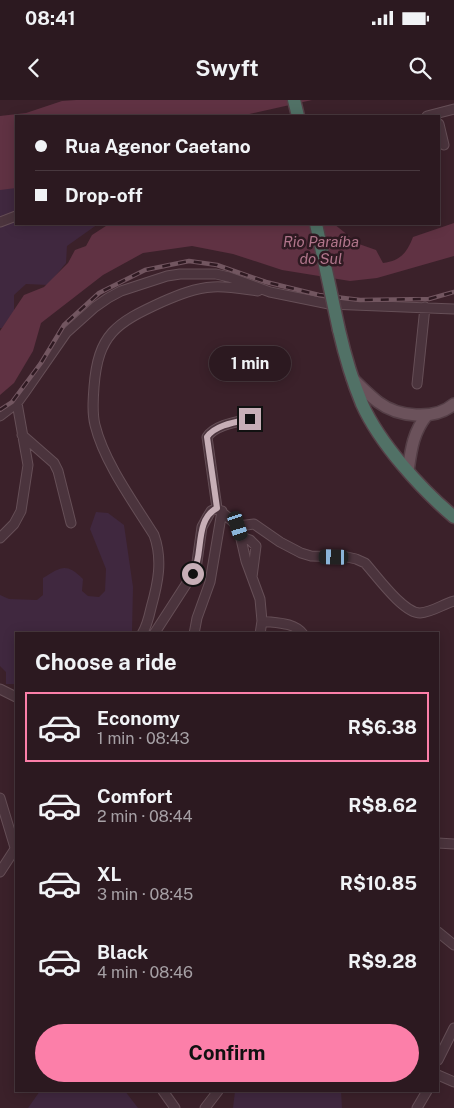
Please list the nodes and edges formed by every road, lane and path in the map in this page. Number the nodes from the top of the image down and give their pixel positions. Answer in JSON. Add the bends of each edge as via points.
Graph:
{"nodes":[{"id":1,"x":294,"y":100,"type":"edge"},
{"id":2,"x":454,"y":109,"type":"edge"},
{"id":3,"x":298,"y":115,"type":"edge"},
{"id":4,"x":437,"y":115,"type":"edge"},
{"id":5,"x":454,"y":142,"type":"edge"},
{"id":6,"x":441,"y":145,"type":"edge"},
{"id":7,"x":15,"y":216,"type":"edge"},
{"id":8,"x":0,"y":222,"type":"edge"},
{"id":9,"x":316,"y":225,"type":"edge"},
{"id":10,"x":270,"y":292,"type":"junction"},
{"id":11,"x":425,"y":306,"type":"junction"},
{"id":12,"x":454,"y":309,"type":"edge"},
{"id":13,"x":352,"y":378,"type":"junction"},
{"id":14,"x":417,"y":384,"type":"dead end"},
{"id":15,"x":17,"y":402,"type":"junction"},
{"id":16,"x":454,"y":404,"type":"edge"},
{"id":17,"x":0,"y":416,"type":"edge"},
{"id":18,"x":427,"y":416,"type":"junction"},
{"id":19,"x":250,"y":419,"type":"dead end"},
{"id":20,"x":22,"y":434,"type":"junction"},
{"id":21,"x":408,"y":472,"type":"junction"},
{"id":22,"x":219,"y":510,"type":"junction"},
{"id":23,"x":454,"y":517,"type":"edge"},
{"id":24,"x":71,"y":523,"type":"dead end"},
{"id":25,"x":238,"y":526,"type":"junction"},
{"id":26,"x":242,"y":537,"type":"junction"},
{"id":27,"x":0,"y":538,"type":"edge"},
{"id":28,"x":252,"y":578,"type":"junction"},
{"id":29,"x":454,"y":601,"type":"edge"},
{"id":30,"x":262,"y":621,"type":"junction"},
{"id":31,"x":143,"y":632,"type":"edge"},
{"id":32,"x":155,"y":632,"type":"edge"},
{"id":33,"x":194,"y":632,"type":"edge"},
{"id":34,"x":260,"y":632,"type":"edge"},
{"id":35,"x":301,"y":632,"type":"edge"},
{"id":36,"x":0,"y":689,"type":"edge"},
{"id":37,"x":15,"y":696,"type":"edge"},
{"id":38,"x":0,"y":798,"type":"edge"},
{"id":39,"x":439,"y":843,"type":"edge"},
{"id":40,"x":454,"y":844,"type":"edge"},
{"id":41,"x":15,"y":847,"type":"edge"},
{"id":42,"x":15,"y":851,"type":"edge"},
{"id":43,"x":0,"y":872,"type":"edge"},
{"id":44,"x":439,"y":933,"type":"edge"},
{"id":45,"x":454,"y":945,"type":"edge"},
{"id":46,"x":454,"y":1028,"type":"edge"},
{"id":47,"x":439,"y":1058,"type":"edge"},
{"id":48,"x":439,"y":1075,"type":"edge"},
{"id":49,"x":454,"y":1082,"type":"edge"},
{"id":50,"x":164,"y":1092,"type":"edge"},
{"id":51,"x":217,"y":1092,"type":"edge"},
{"id":52,"x":427,"y":1092,"type":"edge"},
{"id":53,"x":175,"y":1108,"type":"edge"},
{"id":54,"x":205,"y":1108,"type":"edge"},
{"id":55,"x":418,"y":1108,"type":"edge"}],
"edges":[{"from":1,"to":3,"type":"highway"},
{"from":2,"to":4,"type":"street"},
{"from":5,"to":6,"type":"street"},
{"from":7,"to":8,"type":"street"},
{"from":9,"to":13,"type":"highway","bridge":true},
{"from":10,"to":11,"type":"street","via":[[328,304]]},
{"from":10,"to":15,"type":"street","via":[[216,274],[167,276],[122,291],[95,307],[66,333]]},
{"from":10,"to":31,"type":"street","via":[[213,287],[180,294],[127,319],[113,330],[97,360],[94,423],[111,464],[158,545],[158,581]]},
{"from":11,"to":12,"type":"street"},
{"from":11,"to":14,"type":"street"},
{"from":13,"to":18,"type":"main road","via":[[386,407]]},
{"from":13,"to":21,"type":"highway","via":[[375,428]]},
{"from":15,"to":17,"type":"street"},
{"from":15,"to":20,"type":"street"},
{"from":16,"to":18,"type":"main road"},
{"from":18,"to":21,"type":"main road","via":[[413,439]]},
{"from":19,"to":22,"type":"street","via":[[219,428],[207,437]]},
{"from":20,"to":24,"type":"street","via":[[54,463]]},
{"from":20,"to":27,"type":"street","via":[[28,466],[22,504],[18,518]]},
{"from":21,"to":23,"type":"highway"},
{"from":22,"to":25,"type":"street"},
{"from":22,"to":32,"type":"street","via":[[208,516],[202,527],[196,569]]},
{"from":22,"to":33,"type":"street","via":[[210,582]]},
{"from":25,"to":26,"type":"street"},
{"from":25,"to":29,"type":"street","via":[[254,524],[280,542],[311,556],[360,560],[414,612],[434,610]]},
{"from":26,"to":28,"type":"street"},
{"from":26,"to":28,"type":"street","via":[[256,546]]},
{"from":28,"to":30,"type":"street","via":[[260,599]]},
{"from":30,"to":34,"type":"street"},
{"from":30,"to":35,"type":"street","via":[[290,625]]},
{"from":36,"to":37,"type":"street"},
{"from":38,"to":41,"type":"street"},
{"from":39,"to":40,"type":"street"},
{"from":42,"to":43,"type":"street"},
{"from":44,"to":45,"type":"street"},
{"from":46,"to":47,"type":"street"},
{"from":48,"to":49,"type":"street"},
{"from":50,"to":53,"type":"street"},
{"from":51,"to":54,"type":"street"},
{"from":52,"to":55,"type":"street"}]}
